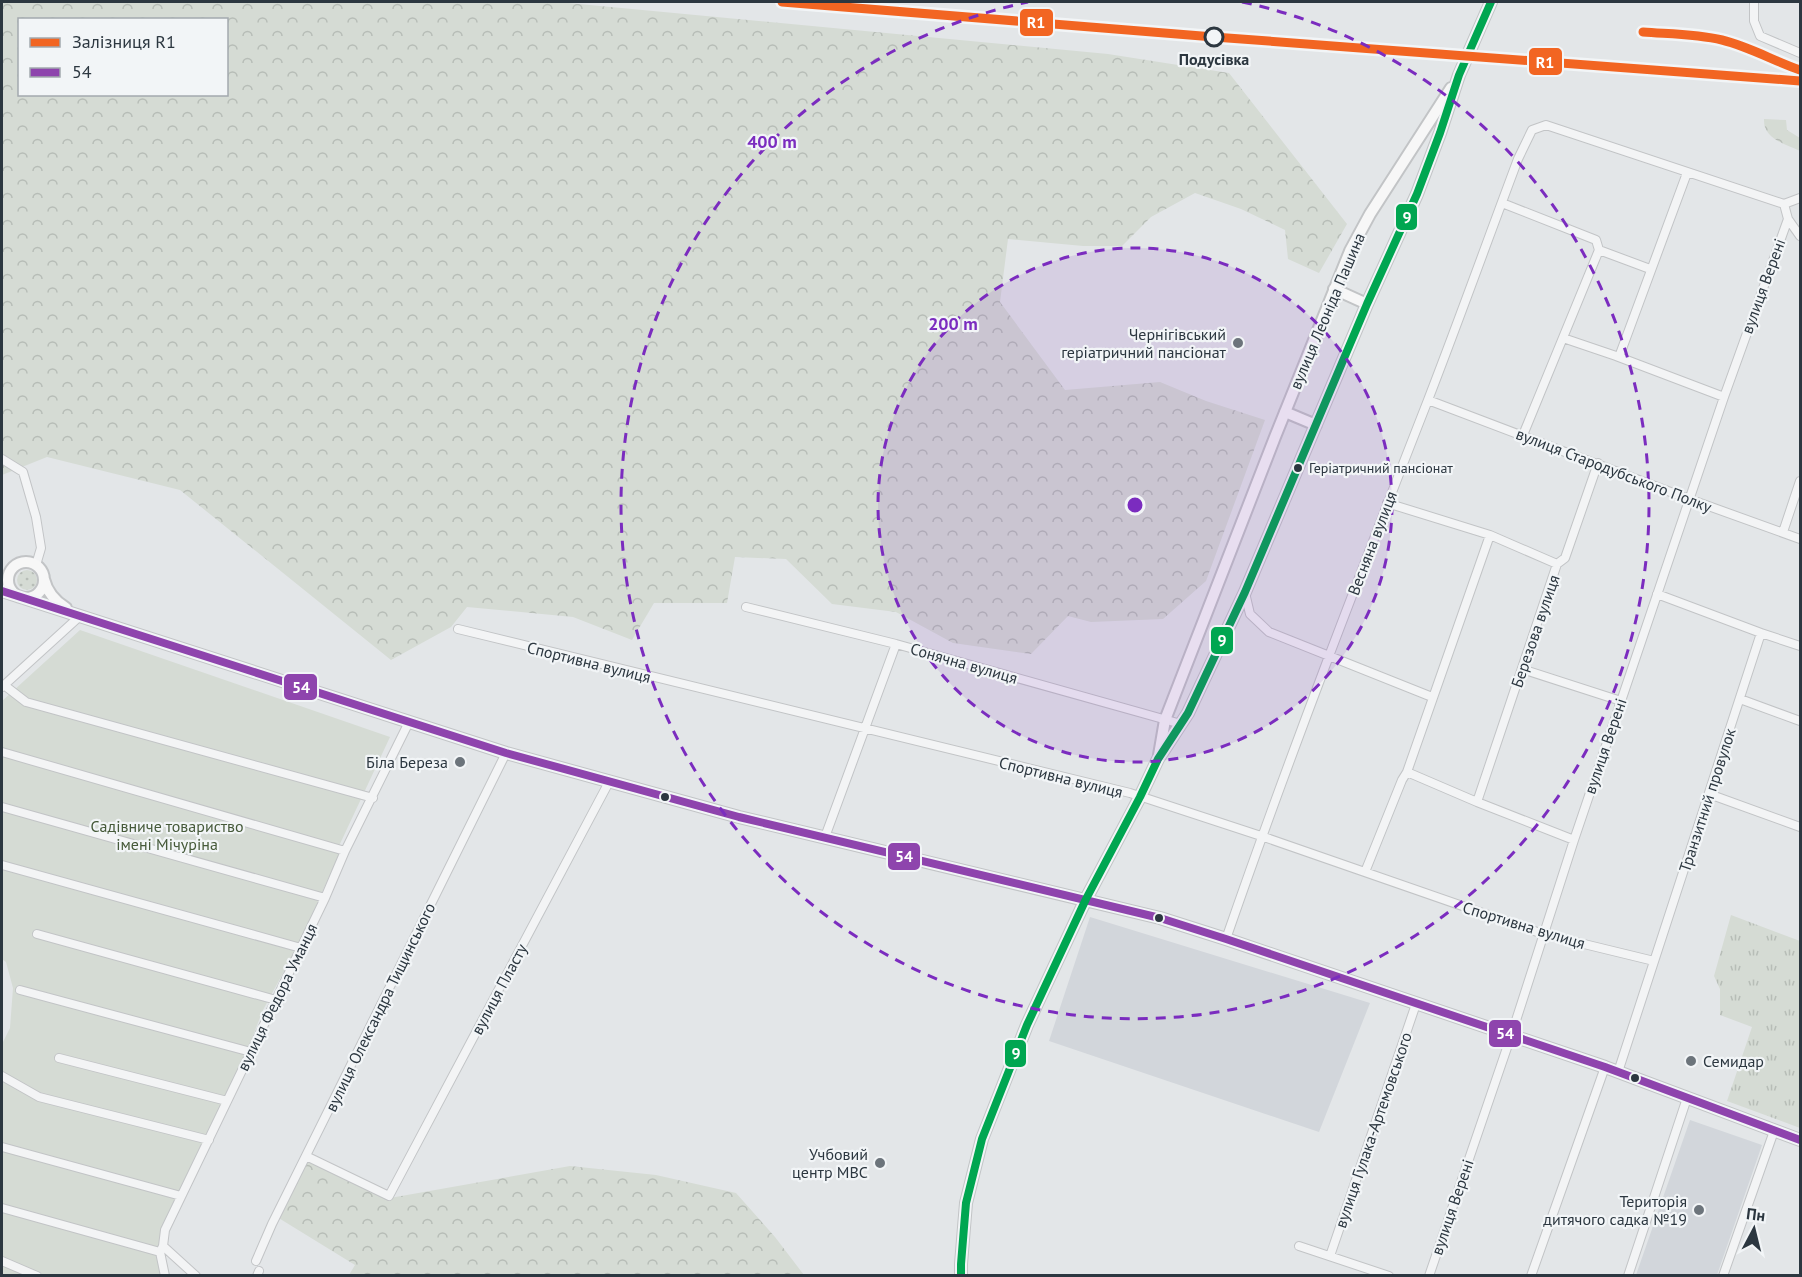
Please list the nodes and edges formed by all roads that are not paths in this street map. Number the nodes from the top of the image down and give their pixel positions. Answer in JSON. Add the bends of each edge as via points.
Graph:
{"nodes":[{"id":1,"x":1491,"y":2,"type":"edge"},
{"id":2,"x":1754,"y":2,"type":"edge"},
{"id":3,"x":1800,"y":53,"type":"edge"},
{"id":4,"x":1459,"y":75,"type":"junction"},
{"id":5,"x":1687,"y":173,"type":"junction"},
{"id":6,"x":1800,"y":198,"type":"edge"},
{"id":7,"x":1502,"y":203,"type":"junction"},
{"id":8,"x":1784,"y":204,"type":"junction"},
{"id":9,"x":1788,"y":219,"type":"junction"},
{"id":10,"x":1800,"y":236,"type":"edge"},
{"id":11,"x":1599,"y":250,"type":"junction"},
{"id":12,"x":1650,"y":269,"type":"junction"},
{"id":13,"x":1334,"y":289,"type":"junction"},
{"id":14,"x":1367,"y":304,"type":"junction"},
{"id":15,"x":1563,"y":338,"type":"junction"},
{"id":16,"x":1615,"y":356,"type":"junction"},
{"id":17,"x":1724,"y":397,"type":"junction"},
{"id":18,"x":1428,"y":400,"type":"junction"},
{"id":19,"x":1285,"y":412,"type":"junction"},
{"id":20,"x":1316,"y":425,"type":"junction"},
{"id":21,"x":1523,"y":435,"type":"junction"},
{"id":22,"x":2,"y":459,"type":"edge"},
{"id":23,"x":1598,"y":463,"type":"junction"},
{"id":24,"x":1800,"y":481,"type":"edge"},
{"id":25,"x":1689,"y":499,"type":"junction"},
{"id":26,"x":1387,"y":503,"type":"junction"},
{"id":27,"x":1783,"y":532,"type":"junction"},
{"id":28,"x":1490,"y":535,"type":"junction"},
{"id":29,"x":1800,"y":539,"type":"edge"},
{"id":30,"x":1557,"y":564,"type":"junction"},
{"id":31,"x":36,"y":565,"type":"junction"},
{"id":32,"x":15,"y":566,"type":"junction"},
{"id":33,"x":2,"y":572,"type":"edge"},
{"id":34,"x":44,"y":579,"type":"junction"},
{"id":35,"x":2,"y":591,"type":"edge"},
{"id":36,"x":1245,"y":592,"type":"junction"},
{"id":37,"x":1657,"y":594,"type":"junction"},
{"id":38,"x":19,"y":596,"type":"junction"},
{"id":39,"x":746,"y":607,"type":"dead end"},
{"id":40,"x":80,"y":616,"type":"junction"},
{"id":41,"x":458,"y":629,"type":"dead end"},
{"id":42,"x":1761,"y":633,"type":"junction"},
{"id":43,"x":897,"y":644,"type":"junction"},
{"id":44,"x":1800,"y":646,"type":"edge"},
{"id":45,"x":1328,"y":656,"type":"junction"},
{"id":46,"x":1522,"y":669,"type":"junction"},
{"id":47,"x":3,"y":686,"type":"edge"},
{"id":48,"x":1432,"y":697,"type":"junction"},
{"id":49,"x":1740,"y":699,"type":"junction"},
{"id":50,"x":1621,"y":701,"type":"junction"},
{"id":51,"x":1165,"y":720,"type":"junction"},
{"id":52,"x":1800,"y":721,"type":"edge"},
{"id":53,"x":409,"y":722,"type":"junction"},
{"id":54,"x":1181,"y":724,"type":"junction"},
{"id":55,"x":864,"y":729,"type":"junction"},
{"id":56,"x":2,"y":752,"type":"edge"},
{"id":57,"x":506,"y":753,"type":"junction"},
{"id":58,"x":1158,"y":759,"type":"junction"},
{"id":59,"x":1407,"y":772,"type":"junction"},
{"id":60,"x":609,"y":782,"type":"junction"},
{"id":61,"x":1709,"y":794,"type":"junction"},
{"id":62,"x":1140,"y":796,"type":"junction"},
{"id":63,"x":373,"y":798,"type":"junction"},
{"id":64,"x":1477,"y":802,"type":"junction"},
{"id":65,"x":2,"y":807,"type":"edge"},
{"id":66,"x":1800,"y":826,"type":"edge"},
{"id":67,"x":1261,"y":836,"type":"junction"},
{"id":68,"x":825,"y":837,"type":"junction"},
{"id":69,"x":1574,"y":840,"type":"junction"},
{"id":70,"x":345,"y":851,"type":"junction"},
{"id":71,"x":2,"y":865,"type":"edge"},
{"id":72,"x":1365,"y":872,"type":"junction"},
{"id":73,"x":325,"y":898,"type":"junction"},
{"id":74,"x":1086,"y":899,"type":"junction"},
{"id":75,"x":37,"y":934,"type":"dead end"},
{"id":76,"x":1543,"y":934,"type":"junction"},
{"id":77,"x":1226,"y":939,"type":"junction"},
{"id":78,"x":301,"y":948,"type":"junction"},
{"id":79,"x":1654,"y":961,"type":"junction"},
{"id":80,"x":20,"y":990,"type":"dead end"},
{"id":81,"x":276,"y":1000,"type":"junction"},
{"id":82,"x":1416,"y":1004,"type":"junction"},
{"id":83,"x":1511,"y":1036,"type":"junction"},
{"id":84,"x":251,"y":1052,"type":"junction"},
{"id":85,"x":59,"y":1058,"type":"dead end"},
{"id":86,"x":1605,"y":1067,"type":"junction"},
{"id":87,"x":1618,"y":1072,"type":"junction"},
{"id":88,"x":2,"y":1076,"type":"edge"},
{"id":89,"x":1688,"y":1098,"type":"junction"},
{"id":90,"x":227,"y":1101,"type":"junction"},
{"id":91,"x":1774,"y":1131,"type":"junction"},
{"id":92,"x":209,"y":1140,"type":"junction"},
{"id":93,"x":1800,"y":1140,"type":"edge"},
{"id":94,"x":2,"y":1147,"type":"edge"},
{"id":95,"x":306,"y":1156,"type":"junction"},
{"id":96,"x":181,"y":1196,"type":"junction"},
{"id":97,"x":2,"y":1208,"type":"edge"},
{"id":98,"x":1299,"y":1246,"type":"dead end"},
{"id":99,"x":161,"y":1249,"type":"junction"},
{"id":100,"x":1330,"y":1256,"type":"junction"},
{"id":101,"x":2,"y":1261,"type":"edge"},
{"id":102,"x":256,"y":1261,"type":"dead end"},
{"id":103,"x":37,"y":1275,"type":"edge"},
{"id":104,"x":165,"y":1275,"type":"edge"},
{"id":105,"x":196,"y":1275,"type":"edge"},
{"id":106,"x":961,"y":1275,"type":"edge"},
{"id":107,"x":1389,"y":1275,"type":"edge"},
{"id":108,"x":1429,"y":1275,"type":"edge"},
{"id":109,"x":1531,"y":1275,"type":"edge"},
{"id":110,"x":1628,"y":1275,"type":"edge"},
{"id":111,"x":1723,"y":1275,"type":"edge"}],
"edges":[{"from":1,"to":4,"type":"main road"},
{"from":2,"to":3,"type":"street","via":[[1754,21],[1760,36]]},
{"from":4,"to":13,"type":"main road","name":"вулиця Леоніда Пашина","via":[[1370,214]]},
{"from":4,"to":14,"type":"main road","name":"вулиця Леоніда Пашина","via":[[1417,194]]},
{"from":5,"to":7,"type":"street","name":"Весняна вулиця","via":[[1546,125],[1532,130]]},
{"from":5,"to":8,"type":"street"},
{"from":5,"to":12,"type":"street"},
{"from":6,"to":8,"type":"street"},
{"from":7,"to":11,"type":"street","via":[[1596,240]]},
{"from":7,"to":18,"type":"street","name":"Весняна вулиця"},
{"from":8,"to":9,"type":"street"},
{"from":9,"to":10,"type":"street"},
{"from":9,"to":17,"type":"street","name":"вулиця Верені"},
{"from":11,"to":12,"type":"street"},
{"from":11,"to":15,"type":"street"},
{"from":12,"to":16,"type":"street","via":[[1619,357]]},
{"from":13,"to":14,"type":"main road"},
{"from":13,"to":19,"type":"main road","name":"вулиця Леоніда Пашина"},
{"from":14,"to":20,"type":"main road","name":"вулиця Леоніда Пашина"},
{"from":15,"to":16,"type":"street"},
{"from":15,"to":21,"type":"street"},
{"from":16,"to":17,"type":"street"},
{"from":17,"to":25,"type":"street","name":"вулиця Верені"},
{"from":18,"to":21,"type":"street","name":"вулиця Стародубського Полку"},
{"from":18,"to":26,"type":"street","name":"Весняна вулиця"},
{"from":19,"to":20,"type":"main road"},
{"from":19,"to":51,"type":"main road","name":"вулиця Леоніда Пашина"},
{"from":20,"to":36,"type":"main road","name":"вулиця Леоніда Пашина"},
{"from":21,"to":23,"type":"street","name":"вулиця Стародубського Полку"},
{"from":22,"to":31,"type":"street","via":[[23,472],[36,517],[40,548]]},
{"from":23,"to":25,"type":"street","name":"вулиця Стародубського Полку"},
{"from":23,"to":30,"type":"street","name":"Березова вулиця","via":[[1565,558]]},
{"from":24,"to":27,"type":"street"},
{"from":25,"to":27,"type":"street","name":"вулиця Стародубського Полку"},
{"from":25,"to":37,"type":"street","name":"вулиця Верені"},
{"from":26,"to":28,"type":"street"},
{"from":26,"to":45,"type":"street","name":"Весняна вулиця"},
{"from":27,"to":29,"type":"street","name":"вулиця Стародубського Полку"},
{"from":28,"to":30,"type":"street"},
{"from":28,"to":48,"type":"street"},
{"from":30,"to":46,"type":"street","name":"Березова вулиця"},
{"from":31,"to":32,"type":"main road","via":[[23,562]]},
{"from":31,"to":34,"type":"main road"},
{"from":32,"to":33,"type":"main road"},
{"from":32,"to":38,"type":"main road","via":[[8,580]]},
{"from":34,"to":38,"type":"main road","via":[[36,594]]},
{"from":34,"to":40,"type":"main road","via":[[54,598]]},
{"from":35,"to":38,"type":"main road"},
{"from":36,"to":45,"type":"street","via":[[1250,614],[1269,632]]},
{"from":36,"to":54,"type":"main road","name":"вулиця Леоніда Пашина"},
{"from":37,"to":42,"type":"street"},
{"from":37,"to":50,"type":"street","name":"вулиця Верені"},
{"from":38,"to":40,"type":"main road"},
{"from":39,"to":43,"type":"street","name":"Сонячна вулиця"},
{"from":40,"to":47,"type":"street"},
{"from":40,"to":53,"type":"main road"},
{"from":41,"to":55,"type":"street","name":"Спортивна вулиця"},
{"from":42,"to":44,"type":"street"},
{"from":42,"to":49,"type":"street","name":"Транзитний провулок"},
{"from":43,"to":51,"type":"street","name":"Сонячна вулиця"},
{"from":43,"to":55,"type":"street"},
{"from":45,"to":48,"type":"street"},
{"from":45,"to":67,"type":"street","name":"Весняна вулиця"},
{"from":46,"to":50,"type":"street"},
{"from":46,"to":64,"type":"street","name":"Березова вулиця"},
{"from":47,"to":63,"type":"street","via":[[26,702]]},
{"from":48,"to":59,"type":"street"},
{"from":49,"to":52,"type":"street"},
{"from":49,"to":61,"type":"street","name":"Транзитний провулок"},
{"from":50,"to":69,"type":"street","name":"вулиця Верені"},
{"from":51,"to":54,"type":"street","name":"Сонячна вулиця"},
{"from":51,"to":58,"type":"main road","name":"вулиця Леоніда Пашина"},
{"from":53,"to":57,"type":"main road"},
{"from":53,"to":63,"type":"street","name":"вулиця Федора Уманця"},
{"from":54,"to":58,"type":"main road","name":"вулиця Леоніда Пашина"},
{"from":55,"to":62,"type":"street","name":"Спортивна вулиця"},
{"from":55,"to":68,"type":"street"},
{"from":56,"to":70,"type":"street"},
{"from":57,"to":60,"type":"main road"},
{"from":57,"to":95,"type":"street","name":"вулиця Олександра Тищинського"},
{"from":58,"to":62,"type":"main road"},
{"from":59,"to":64,"type":"street"},
{"from":59,"to":72,"type":"street"},
{"from":60,"to":68,"type":"main road"},
{"from":60,"to":95,"type":"street","name":"вулиця Пласту","via":[[389,1196]]},
{"from":61,"to":66,"type":"street"},
{"from":61,"to":79,"type":"street","name":"Транзитний провулок"},
{"from":62,"to":67,"type":"street","name":"Спортивна вулиця"},
{"from":62,"to":74,"type":"main road"},
{"from":63,"to":70,"type":"street","name":"вулиця Федора Уманця"},
{"from":64,"to":69,"type":"street"},
{"from":65,"to":73,"type":"street"},
{"from":67,"to":72,"type":"street","name":"Спортивна вулиця"},
{"from":67,"to":77,"type":"street","name":"Весняна вулиця"},
{"from":68,"to":74,"type":"main road"},
{"from":69,"to":76,"type":"street","name":"вулиця Верені"},
{"from":70,"to":73,"type":"street","name":"вулиця Федора Уманця"},
{"from":71,"to":78,"type":"street"},
{"from":72,"to":76,"type":"street","name":"Спортивна вулиця"},
{"from":73,"to":78,"type":"street","name":"вулиця Федора Уманця"},
{"from":74,"to":77,"type":"main road"},
{"from":74,"to":106,"type":"main road","via":[[1027,1025],[982,1139],[966,1203]]},
{"from":75,"to":81,"type":"street"},
{"from":76,"to":79,"type":"street","name":"Спортивна вулиця"},
{"from":76,"to":83,"type":"street","name":"вулиця Верені"},
{"from":77,"to":82,"type":"main road"},
{"from":78,"to":81,"type":"street","name":"вулиця Федора Уманця"},
{"from":79,"to":87,"type":"street","name":"Транзитний провулок"},
{"from":80,"to":84,"type":"street"},
{"from":81,"to":84,"type":"street","name":"вулиця Федора Уманця"},
{"from":82,"to":83,"type":"main road"},
{"from":82,"to":100,"type":"street","name":"вулиця Гулака-Артемовського"},
{"from":83,"to":86,"type":"main road"},
{"from":83,"to":108,"type":"street","name":"вулиця Верені"},
{"from":84,"to":90,"type":"street","name":"вулиця Федора Уманця"},
{"from":85,"to":90,"type":"street"},
{"from":86,"to":87,"type":"main road"},
{"from":86,"to":109,"type":"street"},
{"from":87,"to":89,"type":"main road"},
{"from":88,"to":92,"type":"street","via":[[39,1097]]},
{"from":89,"to":91,"type":"main road"},
{"from":89,"to":110,"type":"street"},
{"from":90,"to":92,"type":"street","name":"вулиця Федора Уманця"},
{"from":91,"to":93,"type":"main road"},
{"from":91,"to":111,"type":"street"},
{"from":92,"to":96,"type":"street","name":"вулиця Федора Уманця"},
{"from":94,"to":96,"type":"street"},
{"from":95,"to":102,"type":"street","name":"вулиця Олександра Тищинського"},
{"from":96,"to":99,"type":"street","name":"вулиця Федора Уманця"},
{"from":97,"to":99,"type":"street"},
{"from":98,"to":100,"type":"street"},
{"from":99,"to":104,"type":"street","name":"вулиця Федора Уманця"},
{"from":99,"to":105,"type":"street"},
{"from":100,"to":107,"type":"street"},
{"from":101,"to":103,"type":"street"}]}
